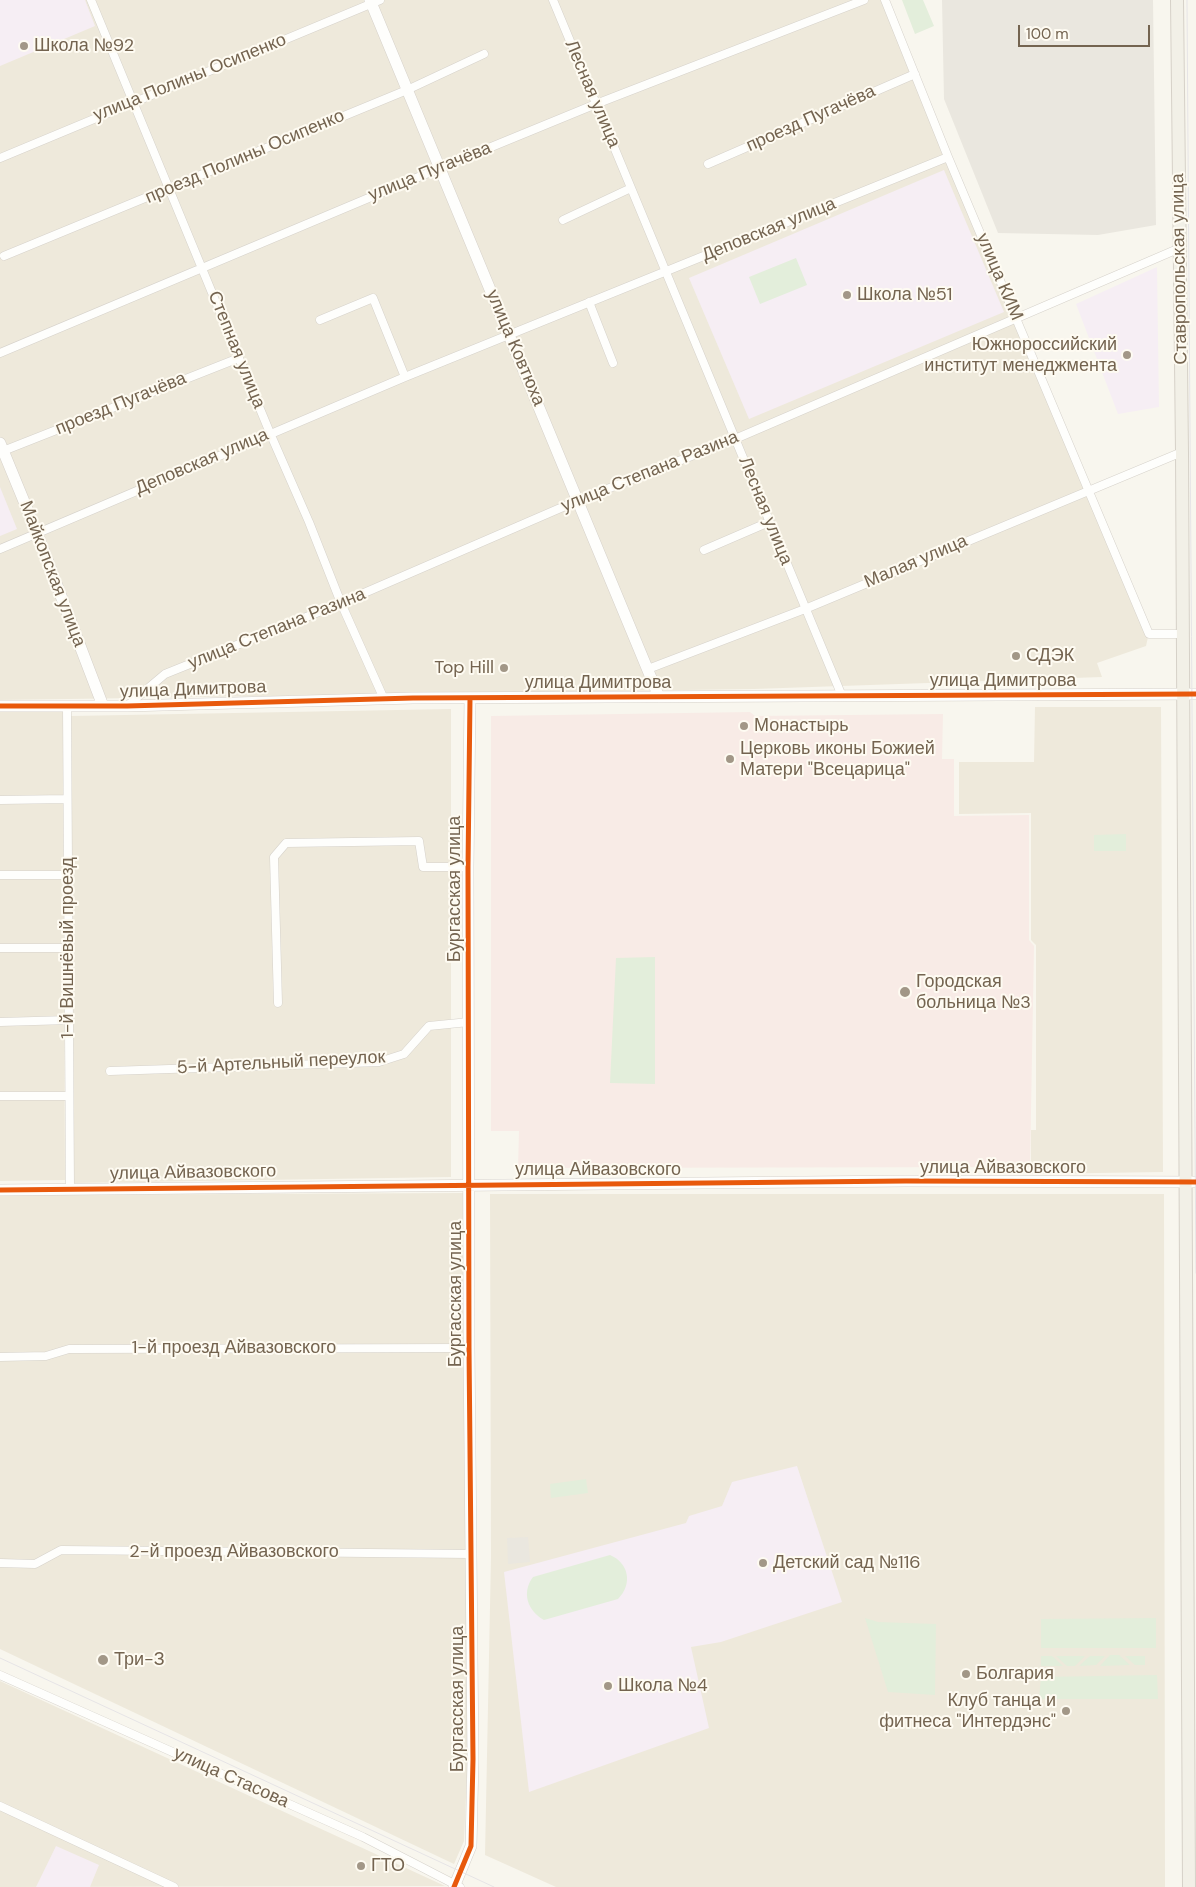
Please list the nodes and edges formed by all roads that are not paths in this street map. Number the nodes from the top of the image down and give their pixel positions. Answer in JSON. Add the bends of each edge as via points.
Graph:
{"nodes":[{"id":1,"x":91,"y":0,"type":"edge"},
{"id":2,"x":553,"y":0,"type":"edge"},
{"id":3,"x":864,"y":0,"type":"edge"},
{"id":4,"x":885,"y":0,"type":"edge"},
{"id":5,"x":1177,"y":0,"type":"edge"},
{"id":6,"x":374,"y":1,"type":"edge"},
{"id":7,"x":484,"y":54,"type":"dead end"},
{"id":8,"x":915,"y":74,"type":"junction"},
{"id":9,"x":407,"y":90,"type":"junction"},
{"id":10,"x":132,"y":102,"type":"junction"},
{"id":11,"x":596,"y":104,"type":"junction"},
{"id":12,"x":948,"y":157,"type":"junction"},
{"id":13,"x":0,"y":158,"type":"edge"},
{"id":14,"x":708,"y":164,"type":"dead end"},
{"id":15,"x":440,"y":168,"type":"junction"},
{"id":16,"x":631,"y":188,"type":"junction"},
{"id":17,"x":168,"y":189,"type":"junction"},
{"id":18,"x":563,"y":220,"type":"dead end"},
{"id":19,"x":1180,"y":248,"type":"junction"},
{"id":20,"x":4,"y":256,"type":"dead end"},
{"id":21,"x":203,"y":267,"type":"junction"},
{"id":22,"x":666,"y":272,"type":"junction"},
{"id":23,"x":589,"y":302,"type":"junction"},
{"id":24,"x":1016,"y":319,"type":"junction"},
{"id":25,"x":320,"y":320,"type":"dead end"},
{"id":26,"x":508,"y":335,"type":"junction"},
{"id":27,"x":0,"y":353,"type":"edge"},
{"id":28,"x":239,"y":358,"type":"junction"},
{"id":29,"x":613,"y":363,"type":"dead end"},
{"id":30,"x":405,"y":377,"type":"junction"},
{"id":31,"x":270,"y":433,"type":"junction"},
{"id":32,"x":735,"y":439,"type":"junction"},
{"id":33,"x":2,"y":447,"type":"edge"},
{"id":34,"x":1182,"y":452,"type":"junction"},
{"id":35,"x":1088,"y":489,"type":"junction"},
{"id":36,"x":579,"y":500,"type":"junction"},
{"id":37,"x":769,"y":522,"type":"junction"},
{"id":38,"x":37,"y":533,"type":"junction"},
{"id":39,"x":0,"y":549,"type":"edge"},
{"id":40,"x":704,"y":550,"type":"dead end"},
{"id":41,"x":341,"y":603,"type":"junction"},
{"id":42,"x":805,"y":609,"type":"junction"},
{"id":43,"x":1182,"y":634,"type":"junction"},
{"id":44,"x":648,"y":669,"type":"junction"},
{"id":45,"x":1183,"y":694,"type":"junction"},
{"id":46,"x":1196,"y":694,"type":"edge"},
{"id":47,"x":842,"y":696,"type":"junction"},
{"id":48,"x":659,"y":697,"type":"junction"},
{"id":49,"x":470,"y":698,"type":"junction"},
{"id":50,"x":384,"y":699,"type":"junction"},
{"id":51,"x":0,"y":706,"type":"edge"},
{"id":52,"x":67,"y":706,"type":"junction"},
{"id":53,"x":103,"y":706,"type":"junction"},
{"id":54,"x":127,"y":706,"type":"junction"},
{"id":55,"x":68,"y":799,"type":"junction"},
{"id":56,"x":0,"y":800,"type":"edge"},
{"id":57,"x":468,"y":867,"type":"junction"},
{"id":58,"x":0,"y":875,"type":"edge"},
{"id":59,"x":68,"y":875,"type":"junction"},
{"id":60,"x":0,"y":948,"type":"edge"},
{"id":61,"x":68,"y":948,"type":"junction"},
{"id":62,"x":278,"y":1003,"type":"dead end"},
{"id":63,"x":69,"y":1020,"type":"junction"},
{"id":64,"x":0,"y":1022,"type":"edge"},
{"id":65,"x":469,"y":1022,"type":"junction"},
{"id":66,"x":110,"y":1070,"type":"dead end"},
{"id":67,"x":0,"y":1096,"type":"edge"},
{"id":68,"x":69,"y":1096,"type":"junction"},
{"id":69,"x":1191,"y":1182,"type":"edge"},
{"id":70,"x":470,"y":1185,"type":"junction"},
{"id":71,"x":70,"y":1189,"type":"junction"},
{"id":72,"x":0,"y":1190,"type":"edge"},
{"id":73,"x":469,"y":1348,"type":"junction"},
{"id":74,"x":0,"y":1356,"type":"edge"},
{"id":75,"x":471,"y":1554,"type":"junction"},
{"id":76,"x":0,"y":1563,"type":"edge"},
{"id":77,"x":0,"y":1675,"type":"edge"},
{"id":78,"x":0,"y":1806,"type":"edge"},
{"id":79,"x":456,"y":1886,"type":"edge"},
{"id":80,"x":174,"y":1887,"type":"edge"},
{"id":81,"x":1189,"y":1887,"type":"edge"}],
"edges":[{"from":1,"to":10,"type":"street","name":"Степная улица"},
{"from":2,"to":11,"type":"street","name":"Лесная улица"},
{"from":3,"to":11,"type":"street","name":"улица Пугачёва"},
{"from":4,"to":8,"type":"street","name":"улица КИМ"},
{"from":5,"to":19,"type":"main road","name":"Ставропольская улица"},
{"from":6,"to":9,"type":"street","name":"улица Ковтюха"},
{"from":6,"to":10,"type":"street","name":"улица Полины Осипенко"},
{"from":7,"to":9,"type":"street","name":"проезд Полины Осипенко"},
{"from":8,"to":12,"type":"street","name":"улица КИМ"},
{"from":8,"to":14,"type":"street","name":"проезд Пугачёва"},
{"from":9,"to":15,"type":"street","name":"улица Ковтюха"},
{"from":9,"to":17,"type":"street","name":"проезд Полины Осипенко"},
{"from":10,"to":13,"type":"street","name":"улица Полины Осипенко"},
{"from":10,"to":17,"type":"street","name":"Степная улица"},
{"from":11,"to":15,"type":"street","name":"улица Пугачёва"},
{"from":11,"to":16,"type":"street","name":"Лесная улица"},
{"from":12,"to":22,"type":"street","name":"Деповская улица"},
{"from":12,"to":24,"type":"street","name":"улица КИМ"},
{"from":15,"to":21,"type":"street","name":"улица Пугачёва"},
{"from":15,"to":26,"type":"street","name":"улица Ковтюха"},
{"from":16,"to":18,"type":"street"},
{"from":16,"to":22,"type":"street","name":"Лесная улица"},
{"from":17,"to":20,"type":"street","name":"проезд Полины Осипенко"},
{"from":17,"to":21,"type":"street","name":"Степная улица"},
{"from":19,"to":24,"type":"street","name":"улица Степана Разина"},
{"from":19,"to":34,"type":"main road","name":"Ставропольская улица"},
{"from":21,"to":27,"type":"street","name":"улица Пугачёва"},
{"from":21,"to":28,"type":"street","name":"Степная улица"},
{"from":22,"to":23,"type":"street","name":"Деповская улица"},
{"from":22,"to":32,"type":"street","name":"Лесная улица"},
{"from":23,"to":26,"type":"street","name":"Деповская улица"},
{"from":23,"to":29,"type":"street"},
{"from":24,"to":32,"type":"street","name":"улица Степана Разина"},
{"from":24,"to":35,"type":"street","name":"улица КИМ"},
{"from":25,"to":30,"type":"street","via":[[373,298]]},
{"from":26,"to":30,"type":"street","name":"Деповская улица"},
{"from":26,"to":36,"type":"street","name":"улица Ковтюха"},
{"from":28,"to":31,"type":"street","name":"Степная улица"},
{"from":28,"to":33,"type":"street","name":"проезд Пугачёва"},
{"from":30,"to":31,"type":"street","name":"Деповская улица"},
{"from":31,"to":38,"type":"street","name":"Деповская улица"},
{"from":31,"to":41,"type":"street","name":"Степная улица"},
{"from":32,"to":36,"type":"street","name":"улица Степана Разина"},
{"from":32,"to":37,"type":"street","name":"Лесная улица"},
{"from":33,"to":38,"type":"street","name":"Майкопская улица"},
{"from":34,"to":35,"type":"street","name":"Малая улица"},
{"from":34,"to":43,"type":"main road","name":"Ставропольская улица"},
{"from":35,"to":42,"type":"street","name":"Малая улица"},
{"from":35,"to":43,"type":"street","name":"улица КИМ","via":[[1149,634]]},
{"from":36,"to":41,"type":"street","name":"улица Степана Разина"},
{"from":36,"to":44,"type":"street","name":"улица Ковтюха"},
{"from":37,"to":40,"type":"street"},
{"from":37,"to":42,"type":"street","name":"Лесная улица"},
{"from":38,"to":39,"type":"street","name":"Деповская улица"},
{"from":38,"to":53,"type":"street","name":"Майкопская улица"},
{"from":41,"to":50,"type":"street","name":"Степная улица"},
{"from":41,"to":54,"type":"street","name":"улица Степана Разина","via":[[165,674]]},
{"from":42,"to":44,"type":"street","name":"Малая улица"},
{"from":42,"to":47,"type":"street","name":"Лесная улица"},
{"from":43,"to":45,"type":"main road","name":"Ставропольская улица"},
{"from":44,"to":48,"type":"street","name":"улица Ковтюха"},
{"from":45,"to":46,"type":"street","name":"улица Димитрова"},
{"from":45,"to":47,"type":"street","name":"улица Димитрова"},
{"from":45,"to":69,"type":"main road","name":"Ставропольская улица"},
{"from":47,"to":48,"type":"street","name":"улица Димитрова"},
{"from":48,"to":49,"type":"street","name":"улица Димитрова"},
{"from":49,"to":50,"type":"street","name":"улица Димитрова"},
{"from":49,"to":57,"type":"street","name":"Бургасская улица"},
{"from":50,"to":54,"type":"street","name":"улица Димитрова"},
{"from":51,"to":52,"type":"street","name":"улица Димитрова"},
{"from":52,"to":53,"type":"street","name":"улица Димитрова"},
{"from":52,"to":55,"type":"street","name":"1-й Вишнёвый проезд"},
{"from":53,"to":54,"type":"street","name":"улица Димитрова"},
{"from":55,"to":56,"type":"street"},
{"from":55,"to":59,"type":"street","name":"1-й Вишнёвый проезд"},
{"from":57,"to":62,"type":"street","via":[[423,867],[419,841],[286,843],[274,857]]},
{"from":57,"to":65,"type":"street","name":"Бургасская улица"},
{"from":58,"to":59,"type":"street"},
{"from":59,"to":61,"type":"street","name":"1-й Вишнёвый проезд"},
{"from":60,"to":61,"type":"street"},
{"from":61,"to":63,"type":"street","name":"1-й Вишнёвый проезд"},
{"from":63,"to":64,"type":"street"},
{"from":63,"to":68,"type":"street","name":"1-й Вишнёвый проезд"},
{"from":65,"to":66,"type":"street","name":"5-й Артельный переулок","via":[[429,1026],[404,1054],[379,1062]]},
{"from":65,"to":70,"type":"street","name":"Бургасская улица"},
{"from":67,"to":68,"type":"street"},
{"from":68,"to":71,"type":"street","name":"1-й Вишнёвый проезд"},
{"from":69,"to":70,"type":"street","name":"улица Айвазовского"},
{"from":69,"to":81,"type":"main road","name":"Ставропольская улица"},
{"from":70,"to":71,"type":"street","name":"улица Айвазовского"},
{"from":70,"to":73,"type":"street","name":"Бургасская улица"},
{"from":71,"to":72,"type":"street","name":"улица Айвазовского"},
{"from":73,"to":74,"type":"street","name":"1-й проезд Айвазовского","via":[[69,1349],[46,1356]]},
{"from":73,"to":75,"type":"street","name":"Бургасская улица"},
{"from":75,"to":76,"type":"street","name":"2-й проезд Айвазовского","via":[[61,1550],[35,1564]]},
{"from":75,"to":79,"type":"street","name":"Бургасская улица","via":[[471,1846]]},
{"from":77,"to":79,"type":"street","name":"улица Стасова","via":[[363,1837]]},
{"from":78,"to":80,"type":"street"}]}
